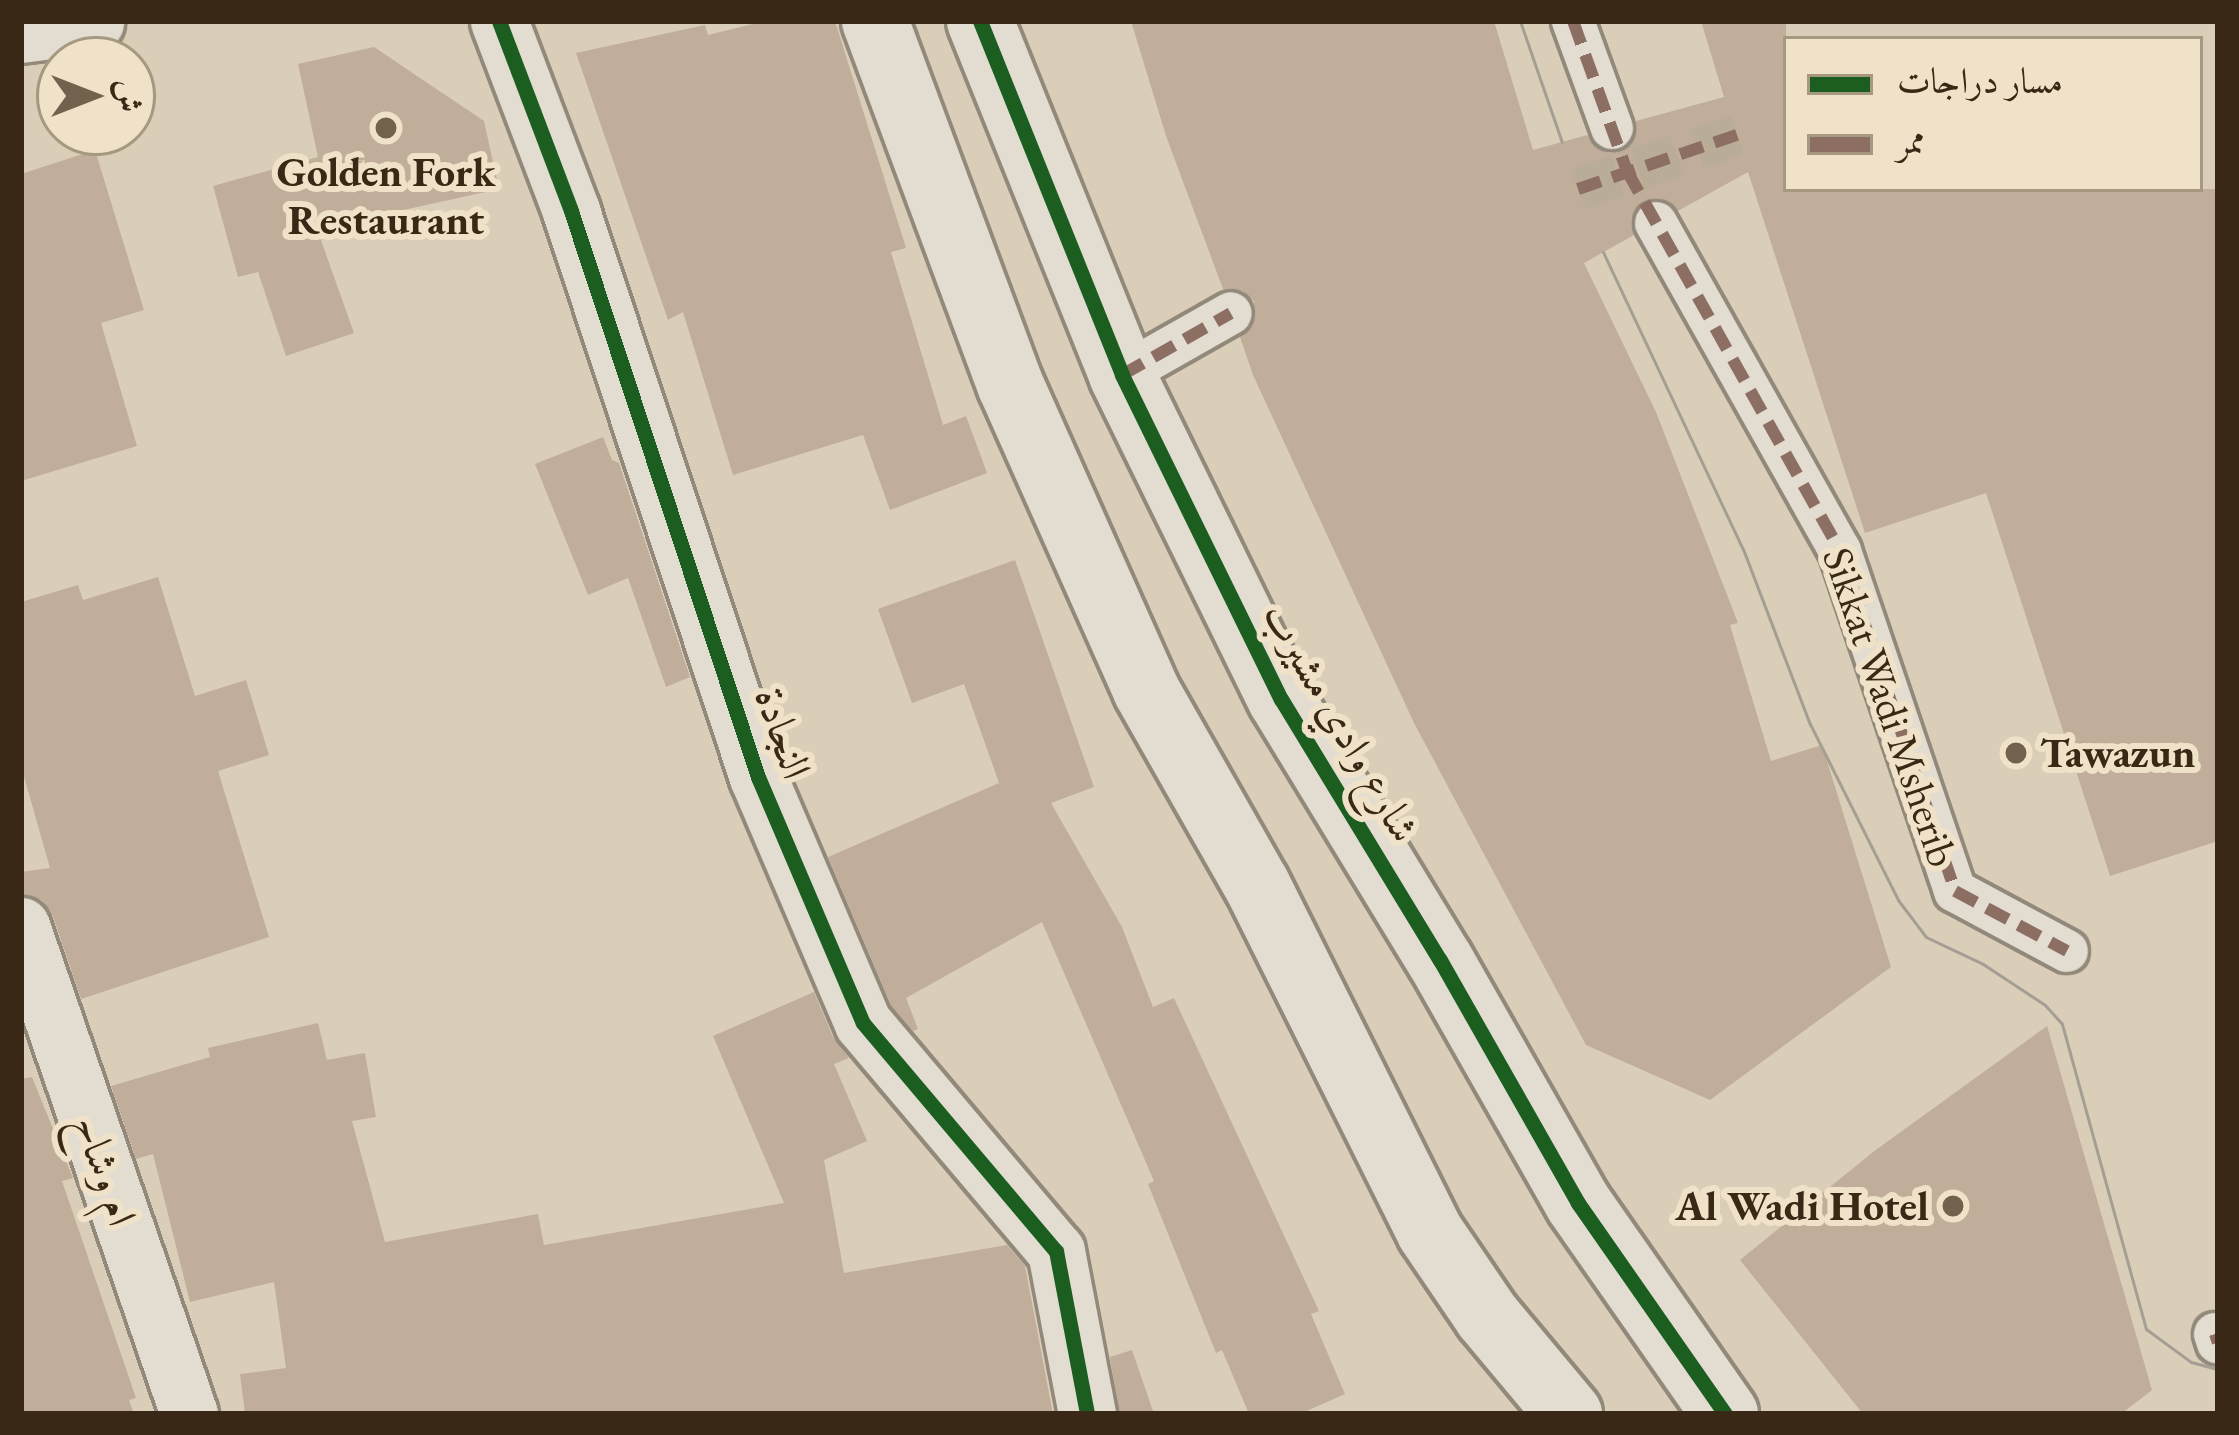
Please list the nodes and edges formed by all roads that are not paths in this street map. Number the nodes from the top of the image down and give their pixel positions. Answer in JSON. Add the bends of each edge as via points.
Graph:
{"nodes":[{"id":1,"x":86,"y":21,"type":"edge"},
{"id":2,"x":499,"y":21,"type":"edge"},
{"id":3,"x":875,"y":21,"type":"edge"},
{"id":4,"x":980,"y":21,"type":"edge"},
{"id":5,"x":1026,"y":21,"type":"edge"},
{"id":6,"x":1573,"y":21,"type":"edge"},
{"id":7,"x":21,"y":30,"type":"edge"},
{"id":8,"x":1612,"y":128,"type":"dead end"},
{"id":9,"x":1025,"y":132,"type":"junction"},
{"id":10,"x":1656,"y":223,"type":"dead end"},
{"id":11,"x":1232,"y":314,"type":"dead end"},
{"id":12,"x":1122,"y":375,"type":"junction"},
{"id":13,"x":21,"y":926,"type":"edge"},
{"id":14,"x":2067,"y":951,"type":"dead end"},
{"id":15,"x":189,"y":1414,"type":"edge"},
{"id":16,"x":1087,"y":1414,"type":"edge"},
{"id":17,"x":1569,"y":1414,"type":"edge"},
{"id":18,"x":1725,"y":1414,"type":"edge"}],
"edges":[{"from":1,"to":7,"type":"street"},
{"from":2,"to":16,"type":"street","name":"النجادة","via":[[572,212],[758,777],[863,1023],[1056,1251]]},
{"from":3,"to":17,"type":"street","via":[[1010,384],[1146,690],[1257,885],[1430,1232]]},
{"from":4,"to":9,"type":"street","name":"شارع وادي مشيرب"},
{"from":5,"to":9,"type":"street"},
{"from":6,"to":8,"type":"street"},
{"from":9,"to":12,"type":"street","name":"شارع وادي مشيرب"},
{"from":10,"to":14,"type":"street","name":"Sikkat Wadi Msherib","via":[[1840,551],[1955,891]]},
{"from":11,"to":12,"type":"street"},
{"from":12,"to":18,"type":"street","name":"شارع وادي مشيرب","via":[[1281,698],[1577,1204]]},
{"from":13,"to":15,"type":"street","name":"ام وشاح"}]}
